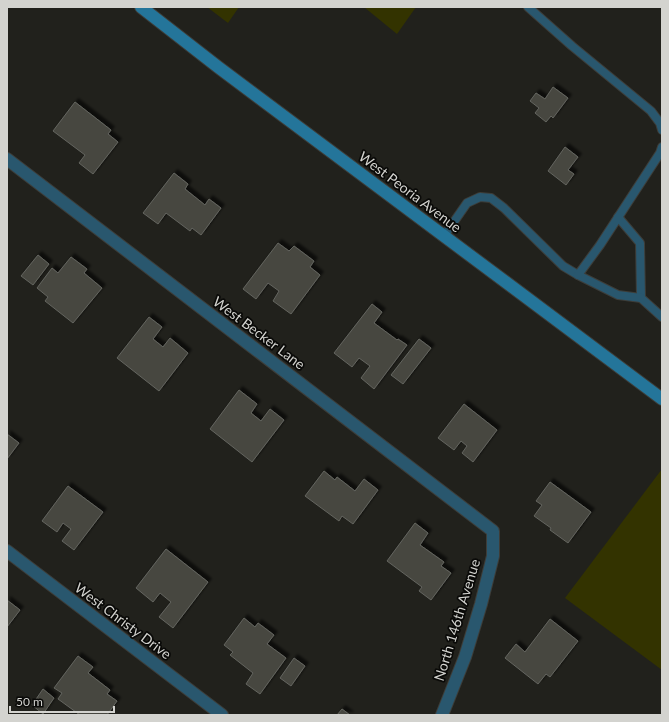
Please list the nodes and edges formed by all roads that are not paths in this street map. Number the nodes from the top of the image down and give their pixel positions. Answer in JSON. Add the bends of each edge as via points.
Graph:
{"nodes":[{"id":1,"x":140,"y":7,"type":"edge"},
{"id":2,"x":528,"y":7,"type":"edge"},
{"id":3,"x":662,"y":130,"type":"edge"},
{"id":4,"x":662,"y":147,"type":"edge"},
{"id":5,"x":7,"y":159,"type":"edge"},
{"id":6,"x":618,"y":217,"type":"junction"},
{"id":7,"x":444,"y":236,"type":"junction"},
{"id":8,"x":578,"y":275,"type":"junction"},
{"id":9,"x":641,"y":298,"type":"junction"},
{"id":10,"x":662,"y":317,"type":"edge"},
{"id":11,"x":662,"y":399,"type":"edge"},
{"id":12,"x":494,"y":531,"type":"joint"},
{"id":13,"x":7,"y":551,"type":"edge"},
{"id":14,"x":222,"y":715,"type":"edge"},
{"id":15,"x":442,"y":715,"type":"edge"}],
"edges":[{"from":1,"to":7,"type":"main road","name":"West Peoria Avenue"},
{"from":2,"to":3,"type":"lane","via":[[651,110]]},
{"from":4,"to":6,"type":"lane"},
{"from":5,"to":12,"type":"street","name":"West Becker Lane"},
{"from":6,"to":8,"type":"lane"},
{"from":6,"to":9,"type":"lane","via":[[640,243]]},
{"from":7,"to":8,"type":"lane","via":[[467,203],[480,197],[491,198],[563,266]]},
{"from":7,"to":11,"type":"main road","name":"West Peoria Avenue"},
{"from":8,"to":9,"type":"lane","via":[[618,295]]},
{"from":9,"to":10,"type":"lane"},
{"from":12,"to":15,"type":"street","name":"North 146th Avenue","via":[[492,556],[481,604],[465,657]]},
{"from":13,"to":14,"type":"street","name":"West Christy Drive"}]}
